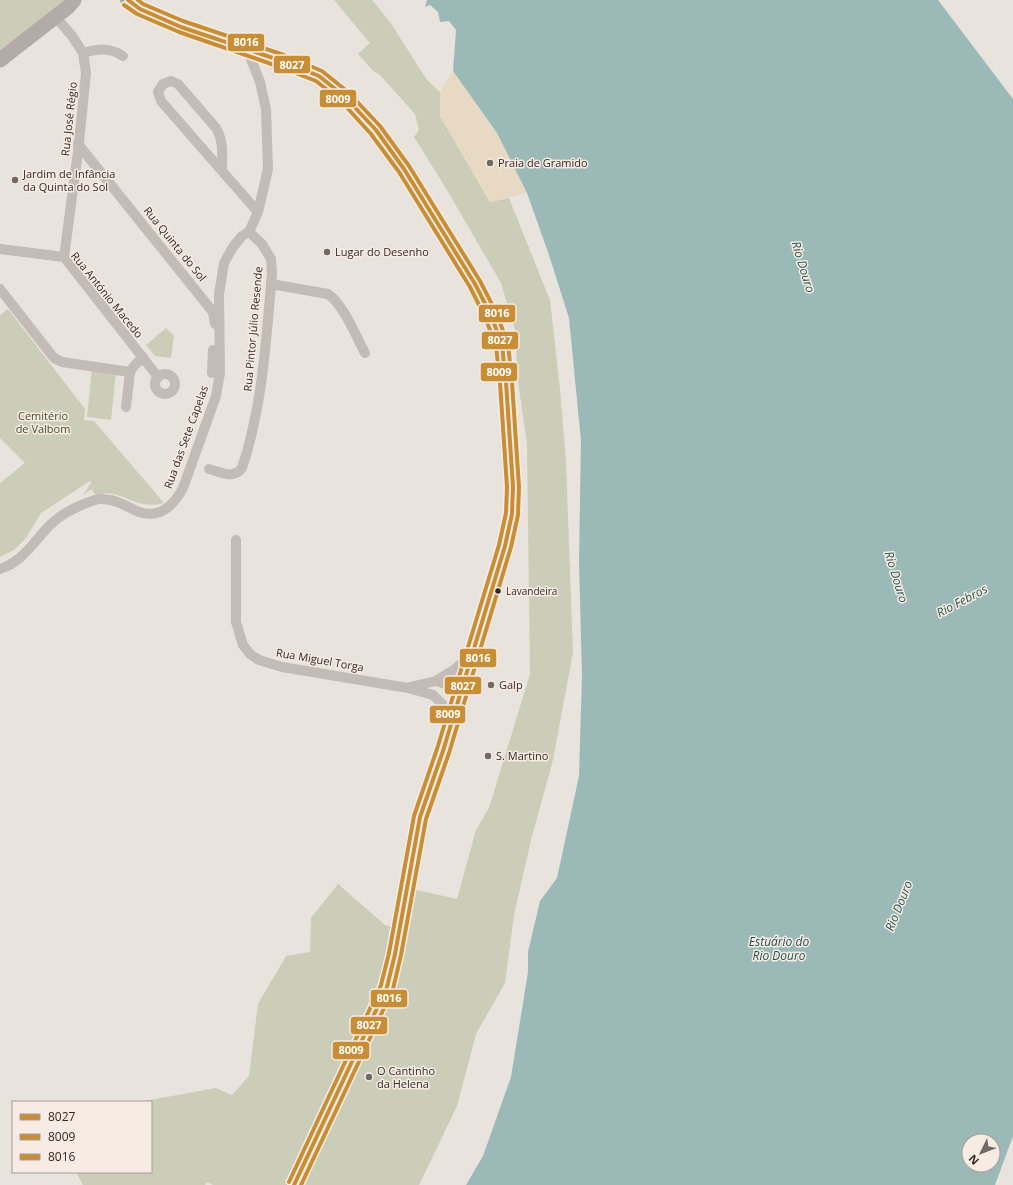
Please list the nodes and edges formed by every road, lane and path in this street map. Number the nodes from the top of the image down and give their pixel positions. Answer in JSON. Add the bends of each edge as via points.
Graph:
{"nodes":[{"id":1,"x":74,"y":0,"type":"edge"},
{"id":2,"x":128,"y":0,"type":"edge"},
{"id":3,"x":56,"y":17,"type":"junction"},
{"id":4,"x":247,"y":49,"type":"junction"},
{"id":5,"x":83,"y":53,"type":"junction"},
{"id":6,"x":123,"y":56,"type":"dead end"},
{"id":7,"x":0,"y":60,"type":"edge"},
{"id":8,"x":78,"y":144,"type":"junction"},
{"id":9,"x":222,"y":171,"type":"junction"},
{"id":10,"x":258,"y":212,"type":"junction"},
{"id":11,"x":249,"y":232,"type":"junction"},
{"id":12,"x":0,"y":249,"type":"edge"},
{"id":13,"x":64,"y":257,"type":"junction"},
{"id":14,"x":271,"y":284,"type":"junction"},
{"id":15,"x":0,"y":289,"type":"edge"},
{"id":16,"x":365,"y":353,"type":"dead end"},
{"id":17,"x":143,"y":357,"type":"junction"},
{"id":18,"x":130,"y":372,"type":"junction"},
{"id":19,"x":212,"y":373,"type":"dead end"},
{"id":20,"x":158,"y":377,"type":"dead end"},
{"id":21,"x":126,"y":407,"type":"dead end"},
{"id":22,"x":209,"y":469,"type":"dead end"},
{"id":23,"x":236,"y":540,"type":"dead end"},
{"id":24,"x":5,"y":568,"type":"edge"},
{"id":25,"x":0,"y":577,"type":"edge"},
{"id":26,"x":472,"y":654,"type":"junction"},
{"id":27,"x":436,"y":681,"type":"junction"},
{"id":28,"x":408,"y":688,"type":"junction"},
{"id":29,"x":434,"y":695,"type":"junction"},
{"id":30,"x":459,"y":696,"type":"junction"},
{"id":31,"x":451,"y":724,"type":"junction"},
{"id":32,"x":294,"y":1185,"type":"edge"}],
"edges":[{"from":1,"to":3,"type":"street"},
{"from":2,"to":4,"type":"main road","via":[[140,9],[181,27]]},
{"from":3,"to":5,"type":"street","name":"Rua José Régio"},
{"from":3,"to":7,"type":"street"},
{"from":4,"to":10,"type":"street","via":[[260,82],[266,109],[268,169]]},
{"from":4,"to":26,"type":"main road","via":[[319,76],[344,96],[376,130],[404,169],[471,277],[497,329],[502,345],[506,382],[513,487],[512,514],[505,546]]},
{"from":5,"to":6,"type":"street","via":[[107,48]]},
{"from":5,"to":8,"type":"street","name":"Rua José Régio","via":[[86,73]]},
{"from":8,"to":13,"type":"street","name":"Rua José Régio"},
{"from":8,"to":19,"type":"street","name":"Rua Quinta do Sol","via":[[213,312],[215,326]]},
{"from":9,"to":9,"type":"street","via":[[222,144],[216,128],[178,84],[171,81],[163,84],[158,92],[161,101]]},
{"from":9,"to":10,"type":"street"},
{"from":10,"to":11,"type":"street"},
{"from":11,"to":14,"type":"street","name":"Rua Pintor Júlio Resende","via":[[262,244],[271,259]]},
{"from":11,"to":24,"type":"street","name":"Rua das Sete Capelas","via":[[233,247],[224,263],[219,294],[220,373],[216,396],[176,500],[166,510],[154,513],[140,512],[119,502],[100,499],[87,504],[68,512],[51,524],[23,556]]},
{"from":12,"to":13,"type":"street","name":"Rua António Macedo"},
{"from":13,"to":17,"type":"street","name":"Rua António Macedo"},
{"from":14,"to":16,"type":"street","via":[[328,294],[342,309]]},
{"from":14,"to":22,"type":"street","name":"Rua Pintor Júlio Resende","via":[[264,368],[256,417],[245,460],[242,468],[234,474]]},
{"from":15,"to":18,"type":"street","via":[[54,358],[62,362]]},
{"from":17,"to":18,"type":"street"},
{"from":17,"to":20,"type":"street","name":"Rua António Macedo"},
{"from":18,"to":21,"type":"street"},
{"from":23,"to":28,"type":"street","name":"Rua Miguel Torga","via":[[236,622],[243,645],[250,654],[259,660],[282,667]]},
{"from":24,"to":25,"type":"street","name":"Rua das Sete Capelas"},
{"from":26,"to":27,"type":"street","name":"Rua Miguel Torga"},
{"from":26,"to":30,"type":"main road"},
{"from":27,"to":28,"type":"street","name":"Rua Miguel Torga"},
{"from":27,"to":30,"type":"street","via":[[449,685]]},
{"from":28,"to":29,"type":"street","name":"Rua Miguel Torga"},
{"from":29,"to":30,"type":"street","name":"Rua Miguel Torga","via":[[448,698]]},
{"from":29,"to":31,"type":"street","via":[[444,706]]},
{"from":30,"to":31,"type":"main road"},
{"from":31,"to":32,"type":"main road","via":[[420,817],[387,987]]}]}
